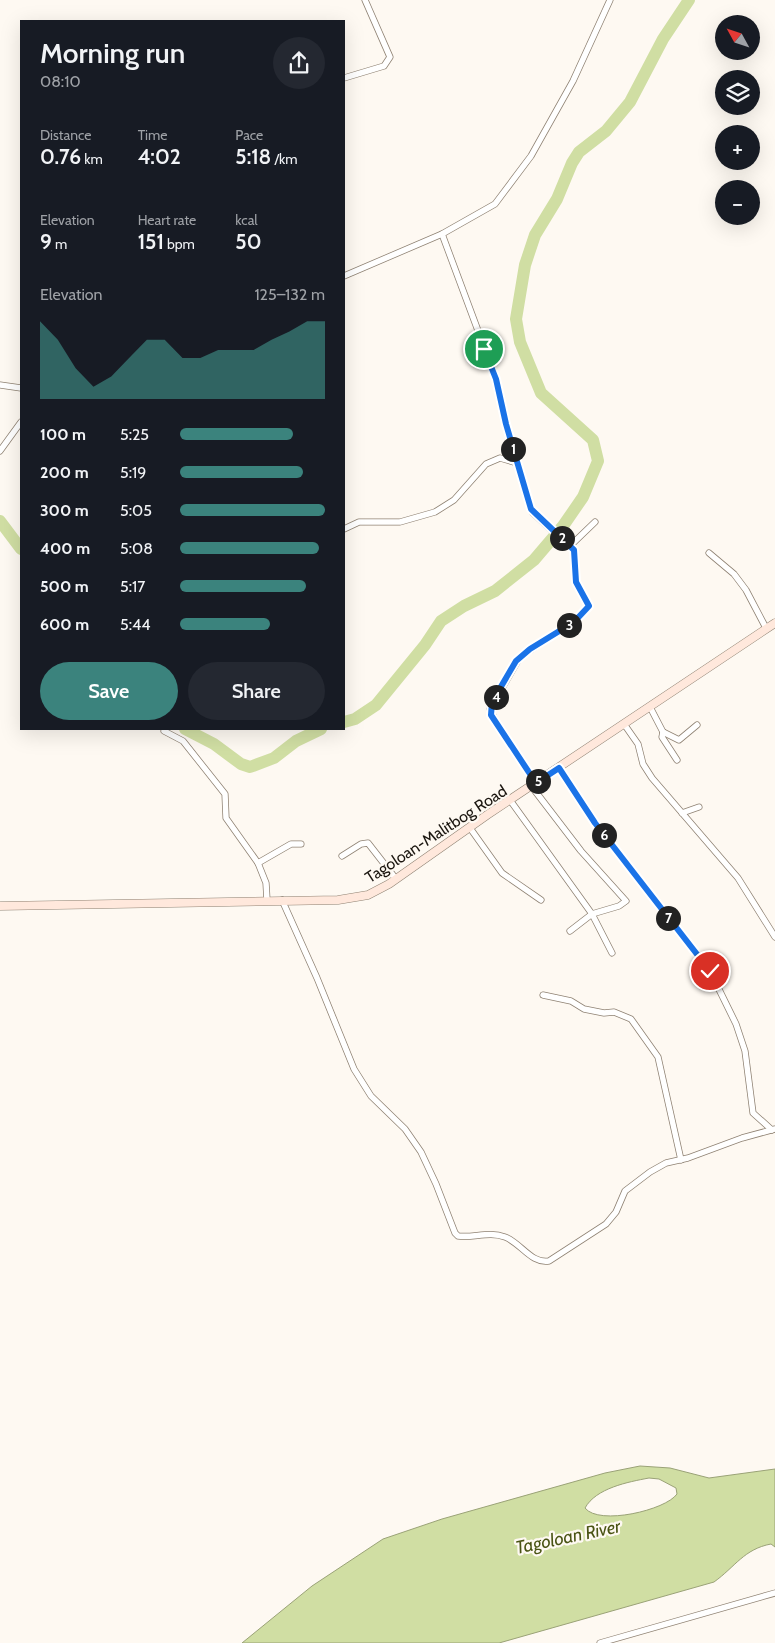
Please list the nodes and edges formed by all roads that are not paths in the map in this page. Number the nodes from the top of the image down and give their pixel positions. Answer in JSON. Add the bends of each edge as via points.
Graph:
{"nodes":[{"id":1,"x":366,"y":0,"type":"edge"},
{"id":2,"x":610,"y":0,"type":"edge"},
{"id":3,"x":345,"y":78,"type":"edge"},
{"id":4,"x":442,"y":234,"type":"junction"},
{"id":5,"x":345,"y":276,"type":"edge"},
{"id":6,"x":0,"y":385,"type":"edge"},
{"id":7,"x":20,"y":388,"type":"edge"},
{"id":8,"x":20,"y":423,"type":"edge"},
{"id":9,"x":0,"y":452,"type":"edge"},
{"id":10,"x":518,"y":464,"type":"junction"},
{"id":11,"x":595,"y":522,"type":"dead end"},
{"id":12,"x":345,"y":529,"type":"edge"},
{"id":13,"x":570,"y":546,"type":"junction"},
{"id":14,"x":708,"y":553,"type":"dead end"},
{"id":15,"x":775,"y":623,"type":"edge"},
{"id":16,"x":766,"y":628,"type":"junction"},
{"id":17,"x":650,"y":707,"type":"junction"},
{"id":18,"x":624,"y":724,"type":"junction"},
{"id":19,"x":696,"y":725,"type":"dead end"},
{"id":20,"x":164,"y":731,"type":"dead end"},
{"id":21,"x":663,"y":732,"type":"junction"},
{"id":22,"x":677,"y":760,"type":"dead end"},
{"id":23,"x":559,"y":768,"type":"junction"},
{"id":24,"x":534,"y":785,"type":"junction"},
{"id":25,"x":510,"y":800,"type":"junction"},
{"id":26,"x":699,"y":808,"type":"dead end"},
{"id":27,"x":682,"y":813,"type":"junction"},
{"id":28,"x":470,"y":828,"type":"junction"},
{"id":29,"x":301,"y":844,"type":"dead end"},
{"id":30,"x":342,"y":856,"type":"dead end"},
{"id":31,"x":258,"y":863,"type":"junction"},
{"id":32,"x":396,"y":878,"type":"junction"},
{"id":33,"x":267,"y":900,"type":"junction"},
{"id":34,"x":282,"y":900,"type":"junction"},
{"id":35,"x":540,"y":900,"type":"dead end"},
{"id":36,"x":0,"y":906,"type":"edge"},
{"id":37,"x":592,"y":914,"type":"junction"},
{"id":38,"x":570,"y":931,"type":"dead end"},
{"id":39,"x":775,"y":936,"type":"edge"},
{"id":40,"x":612,"y":953,"type":"dead end"},
{"id":41,"x":543,"y":995,"type":"dead end"},
{"id":42,"x":773,"y":1130,"type":"edge"},
{"id":43,"x":680,"y":1160,"type":"junction"},
{"id":44,"x":775,"y":1593,"type":"edge"},
{"id":45,"x":600,"y":1643,"type":"edge"}],
"edges":[{"from":1,"to":3,"type":"street","via":[[390,57],[384,66]]},
{"from":2,"to":4,"type":"street","via":[[573,81],[518,175],[491,207]]},
{"from":4,"to":5,"type":"street"},
{"from":4,"to":10,"type":"street","via":[[496,379]]},
{"from":6,"to":7,"type":"street"},
{"from":8,"to":9,"type":"street"},
{"from":10,"to":12,"type":"street","via":[[500,458],[486,464],[454,500],[426,516],[386,523],[359,522]]},
{"from":10,"to":13,"type":"street","via":[[531,509]]},
{"from":11,"to":13,"type":"street"},
{"from":13,"to":24,"type":"street","via":[[576,554],[576,582],[589,606],[574,622],[520,657],[490,709]]},
{"from":14,"to":16,"type":"street","via":[[734,574]]},
{"from":15,"to":16,"type":"main road","name":"Tagoloan-Malitbog Road"},
{"from":16,"to":17,"type":"main road","name":"Tagoloan-Malitbog Road"},
{"from":17,"to":18,"type":"main road","name":"Tagoloan-Malitbog Road"},
{"from":17,"to":21,"type":"street"},
{"from":18,"to":23,"type":"main road","name":"Tagoloan-Malitbog Road"},
{"from":18,"to":27,"type":"street","via":[[638,744],[643,764]]},
{"from":19,"to":21,"type":"street","via":[[679,740]]},
{"from":20,"to":31,"type":"street","via":[[184,741],[215,779],[226,798],[228,822]]},
{"from":21,"to":22,"type":"street","via":[[662,737]]},
{"from":23,"to":24,"type":"main road","name":"Tagoloan-Malitbog Road"},
{"from":23,"to":42,"type":"street","via":[[595,823],[710,971],[736,1024],[745,1051],[753,1113]]},
{"from":24,"to":25,"type":"main road","name":"Tagoloan-Malitbog Road"},
{"from":24,"to":37,"type":"street","via":[[581,851],[626,901]]},
{"from":25,"to":28,"type":"main road","name":"Tagoloan-Malitbog Road"},
{"from":25,"to":37,"type":"street"},
{"from":26,"to":27,"type":"street"},
{"from":27,"to":39,"type":"street","via":[[738,878]]},
{"from":28,"to":32,"type":"main road","name":"Tagoloan-Malitbog Road"},
{"from":28,"to":35,"type":"street","via":[[502,873]]},
{"from":29,"to":31,"type":"street","via":[[291,844]]},
{"from":30,"to":32,"type":"street","via":[[368,843]]},
{"from":31,"to":33,"type":"street","via":[[266,883]]},
{"from":32,"to":34,"type":"main road","name":"Tagoloan-Malitbog Road","via":[[379,890],[353,899]]},
{"from":33,"to":34,"type":"main road","name":"Tagoloan-Malitbog Road"},
{"from":33,"to":36,"type":"main road","name":"Tagoloan-Malitbog Road"},
{"from":34,"to":43,"type":"street","via":[[354,1069],[371,1096],[405,1129],[421,1152],[455,1234],[505,1237],[538,1261],[549,1261],[606,1224],[614,1216],[628,1188],[666,1163]]},
{"from":37,"to":38,"type":"street"},
{"from":37,"to":40,"type":"street"},
{"from":41,"to":43,"type":"street","via":[[572,1001],[584,1009],[621,1013],[631,1019],[658,1057]]},
{"from":42,"to":43,"type":"street"},
{"from":44,"to":45,"type":"street"}]}
